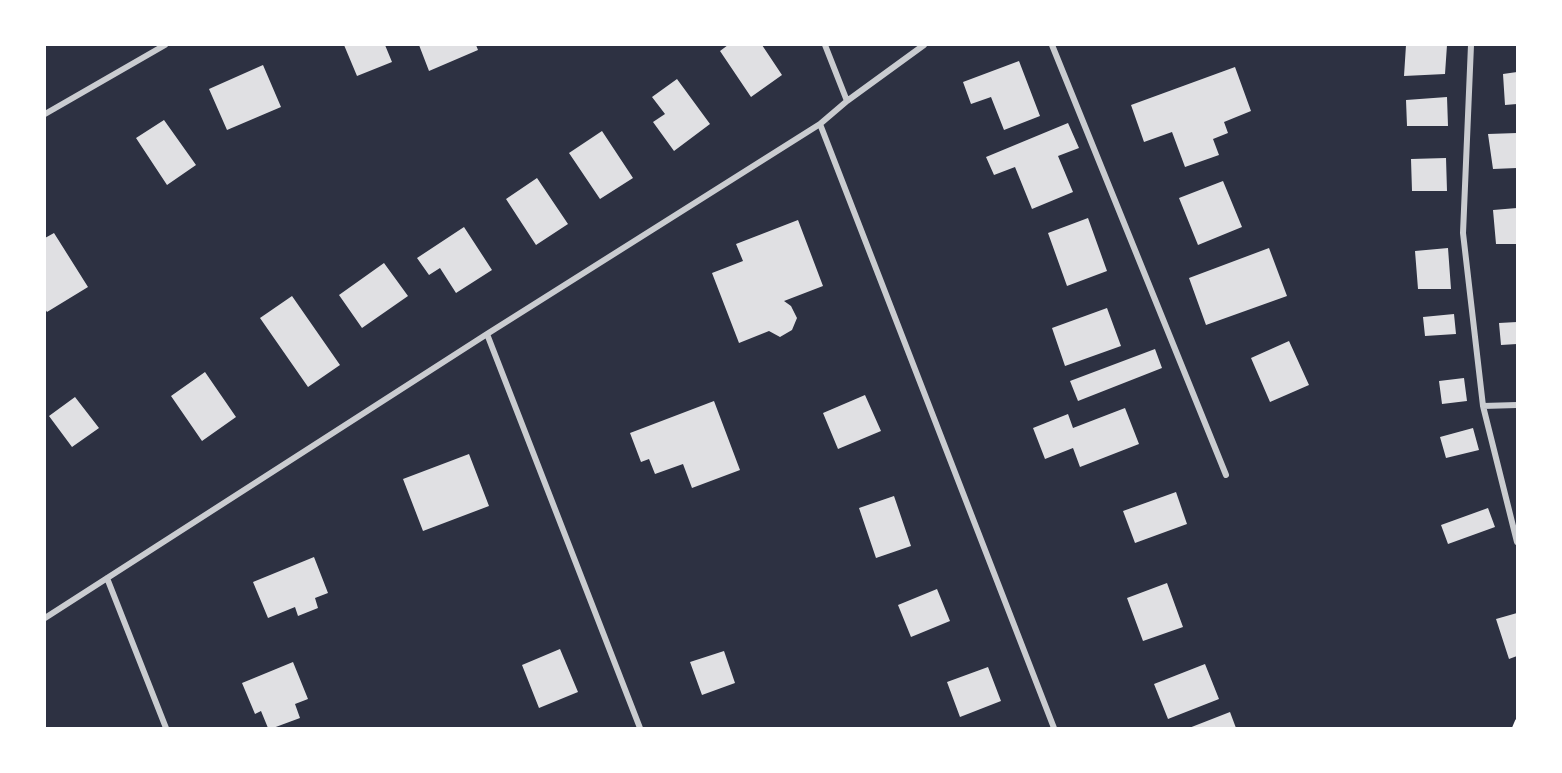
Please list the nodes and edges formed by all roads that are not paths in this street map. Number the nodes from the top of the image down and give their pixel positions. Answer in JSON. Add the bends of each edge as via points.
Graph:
{"nodes":[{"id":1,"x":165,"y":45,"type":"edge"},
{"id":2,"x":825,"y":45,"type":"edge"},
{"id":3,"x":924,"y":45,"type":"edge"},
{"id":4,"x":1052,"y":45,"type":"edge"},
{"id":5,"x":1472,"y":45,"type":"edge"},
{"id":6,"x":847,"y":101,"type":"junction"},
{"id":7,"x":45,"y":114,"type":"edge"},
{"id":8,"x":820,"y":124,"type":"junction"},
{"id":9,"x":487,"y":334,"type":"junction"},
{"id":10,"x":1517,"y":405,"type":"edge"},
{"id":11,"x":1483,"y":406,"type":"junction"},
{"id":12,"x":1226,"y":475,"type":"dead end"},
{"id":13,"x":1517,"y":542,"type":"edge"},
{"id":14,"x":107,"y":578,"type":"junction"},
{"id":15,"x":45,"y":618,"type":"edge"},
{"id":16,"x":166,"y":728,"type":"edge"},
{"id":17,"x":640,"y":728,"type":"edge"},
{"id":18,"x":1054,"y":728,"type":"edge"}],
"edges":[{"from":1,"to":7,"type":"street"},
{"from":2,"to":6,"type":"street"},
{"from":3,"to":6,"type":"street"},
{"from":4,"to":12,"type":"street"},
{"from":5,"to":11,"type":"street","via":[[1463,233]]},
{"from":6,"to":8,"type":"street"},
{"from":8,"to":9,"type":"street"},
{"from":8,"to":18,"type":"street"},
{"from":9,"to":14,"type":"street"},
{"from":9,"to":17,"type":"street"},
{"from":10,"to":11,"type":"street"},
{"from":11,"to":13,"type":"street"},
{"from":14,"to":15,"type":"street"},
{"from":14,"to":16,"type":"street"}]}
